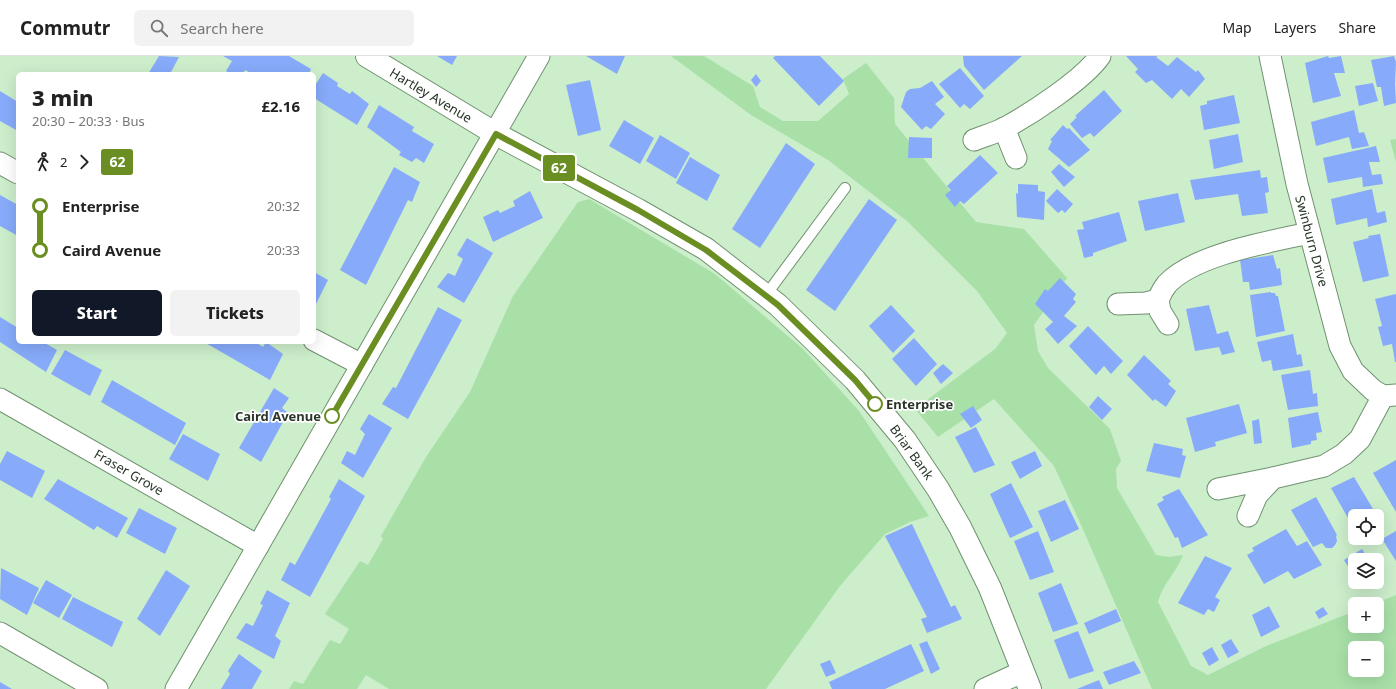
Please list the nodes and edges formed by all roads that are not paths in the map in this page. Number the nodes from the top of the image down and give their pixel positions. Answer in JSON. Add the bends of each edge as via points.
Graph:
{"nodes":[{"id":1,"x":367,"y":56,"type":"edge"},
{"id":2,"x":539,"y":56,"type":"edge"},
{"id":3,"x":1100,"y":56,"type":"edge"},
{"id":4,"x":1270,"y":56,"type":"edge"},
{"id":5,"x":1004,"y":128,"type":"junction"},
{"id":6,"x":496,"y":134,"type":"junction"},
{"id":7,"x":974,"y":140,"type":"dead end"},
{"id":8,"x":1016,"y":158,"type":"dead end"},
{"id":9,"x":0,"y":163,"type":"edge"},
{"id":10,"x":16,"y":172,"type":"edge"},
{"id":11,"x":845,"y":188,"type":"dead end"},
{"id":12,"x":1310,"y":233,"type":"junction"},
{"id":13,"x":766,"y":295,"type":"junction"},
{"id":14,"x":1158,"y":300,"type":"junction"},
{"id":15,"x":1118,"y":304,"type":"dead end"},
{"id":16,"x":1168,"y":324,"type":"dead end"},
{"id":17,"x":316,"y":341,"type":"edge"},
{"id":18,"x":362,"y":365,"type":"junction"},
{"id":19,"x":1389,"y":396,"type":"edge"},
{"id":20,"x":0,"y":399,"type":"edge"},
{"id":21,"x":1272,"y":478,"type":"junction"},
{"id":22,"x":1218,"y":489,"type":"dead end"},
{"id":23,"x":1248,"y":516,"type":"dead end"},
{"id":24,"x":258,"y":546,"type":"junction"},
{"id":25,"x":0,"y":633,"type":"edge"},
{"id":26,"x":1026,"y":680,"type":"edge"},
{"id":27,"x":97,"y":689,"type":"edge"},
{"id":28,"x":176,"y":689,"type":"edge"},
{"id":29,"x":985,"y":689,"type":"edge"}],
"edges":[{"from":1,"to":6,"type":"street","name":"Hartley Avenue"},
{"from":2,"to":6,"type":"street"},
{"from":3,"to":5,"type":"street","via":[[1094,65],[1050,100]]},
{"from":4,"to":12,"type":"street","name":"Swinburn Drive"},
{"from":5,"to":7,"type":"street"},
{"from":5,"to":8,"type":"street"},
{"from":6,"to":13,"type":"street","name":"Briar Bank","via":[[638,210],[706,250]]},
{"from":6,"to":18,"type":"street"},
{"from":9,"to":10,"type":"street"},
{"from":11,"to":13,"type":"lane"},
{"from":12,"to":14,"type":"street","via":[[1254,245],[1182,271],[1166,285]]},
{"from":12,"to":19,"type":"street","name":"Swinburn Drive","via":[[1340,346],[1353,371],[1373,390]]},
{"from":13,"to":26,"type":"street","name":"Briar Bank","via":[[855,380],[909,446],[960,526],[990,590]]},
{"from":14,"to":15,"type":"street"},
{"from":14,"to":16,"type":"street","via":[[1160,311]]},
{"from":17,"to":18,"type":"street"},
{"from":18,"to":24,"type":"street"},
{"from":19,"to":21,"type":"street","via":[[1360,438],[1344,454],[1324,466]]},
{"from":20,"to":24,"type":"street","name":"Fraser Grove"},
{"from":21,"to":22,"type":"street"},
{"from":21,"to":23,"type":"street","via":[[1257,495]]},
{"from":24,"to":28,"type":"street"},
{"from":25,"to":27,"type":"street"},
{"from":26,"to":29,"type":"street"}]}
